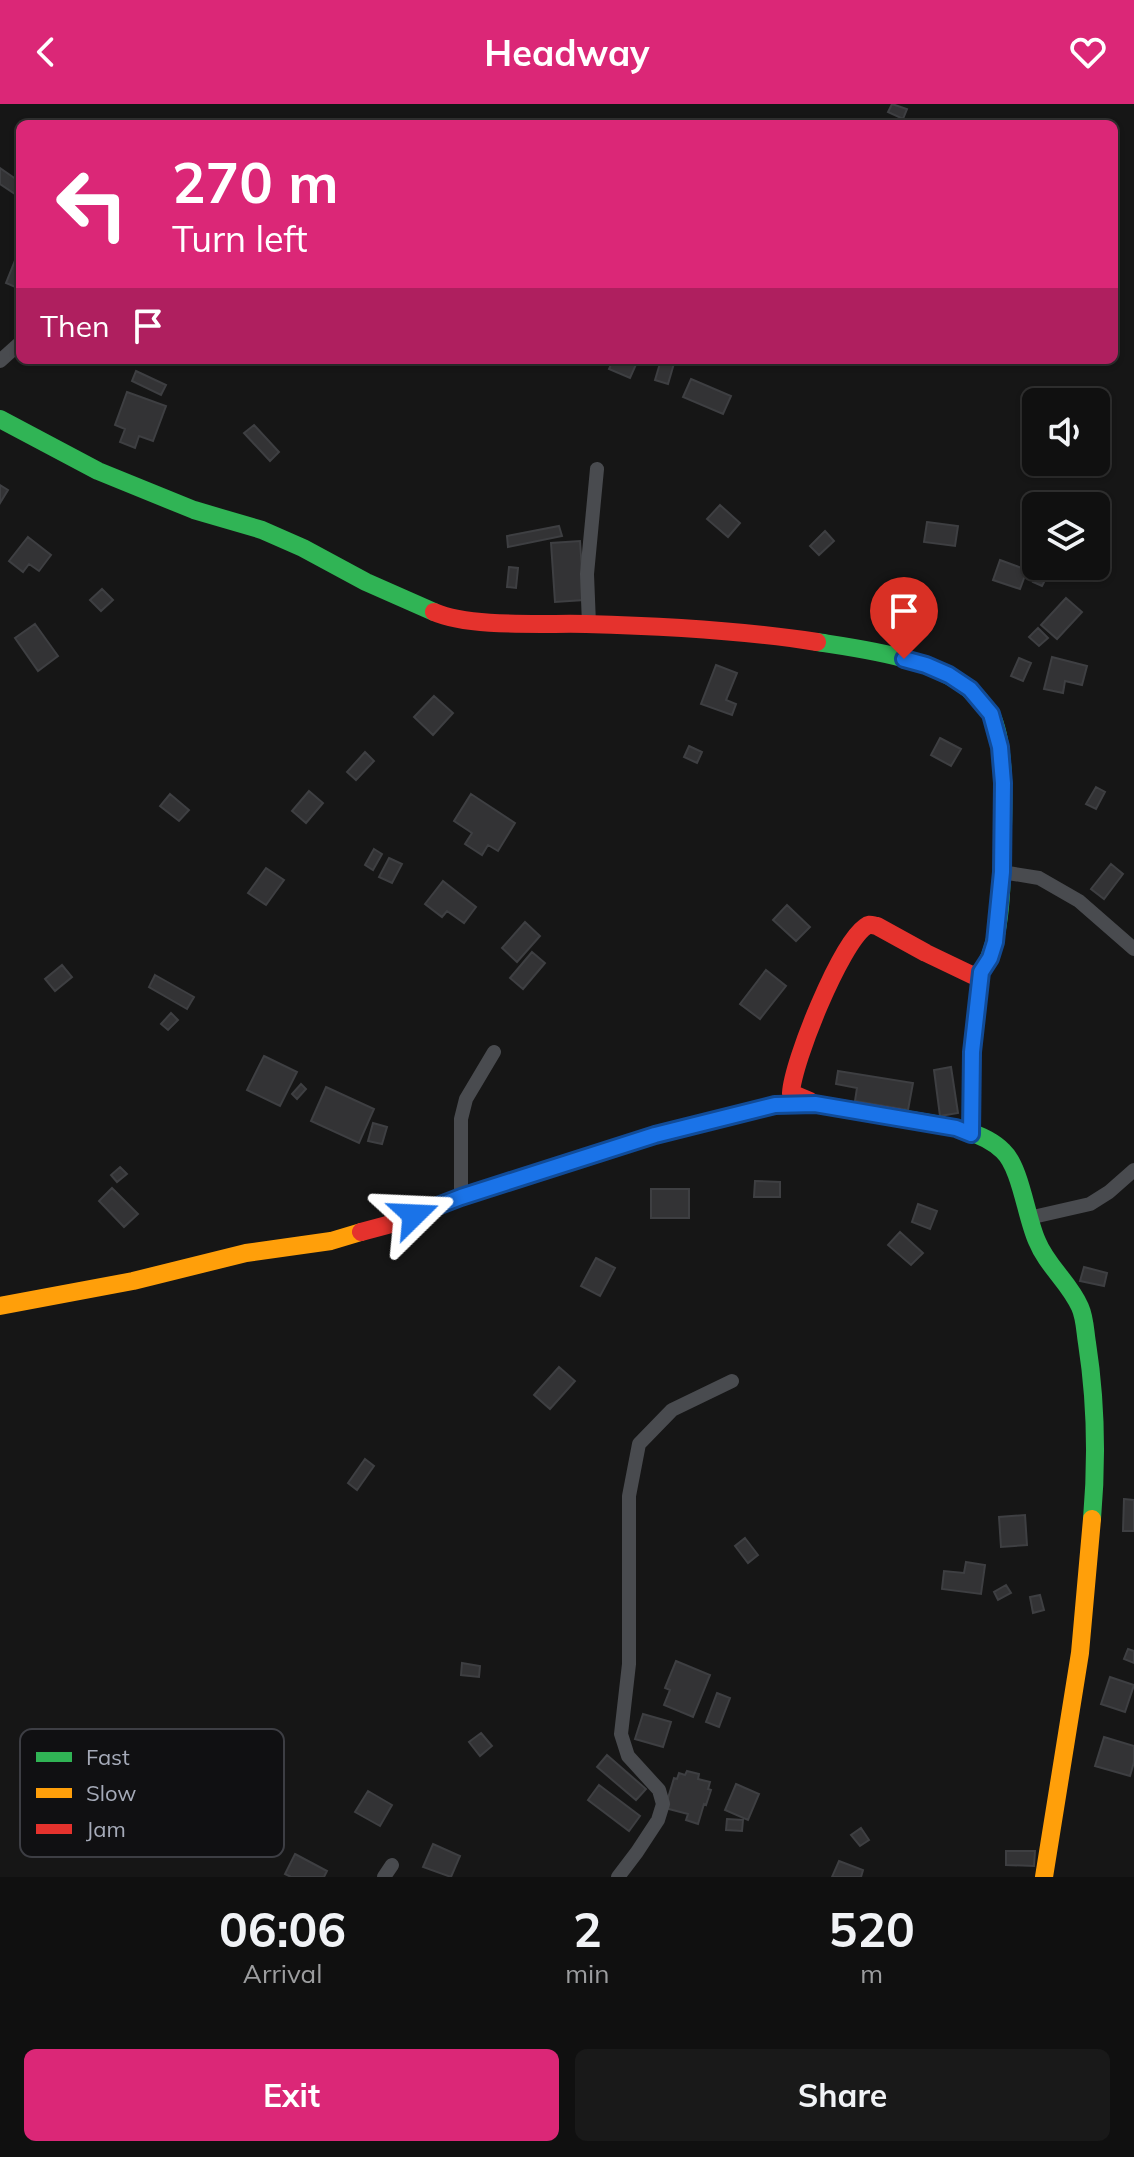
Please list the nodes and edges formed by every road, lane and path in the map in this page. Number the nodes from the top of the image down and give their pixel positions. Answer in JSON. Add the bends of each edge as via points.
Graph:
{"nodes":[{"id":1,"x":16,"y":347,"type":"edge"},
{"id":2,"x":0,"y":361,"type":"edge"},
{"id":3,"x":0,"y":419,"type":"edge"},
{"id":4,"x":597,"y":469,"type":"dead end"},
{"id":5,"x":589,"y":624,"type":"junction"},
{"id":6,"x":1002,"y":872,"type":"junction"},
{"id":7,"x":1134,"y":949,"type":"edge"},
{"id":8,"x":981,"y":972,"type":"junction"},
{"id":9,"x":494,"y":1052,"type":"dead end"},
{"id":10,"x":815,"y":1104,"type":"junction"},
{"id":11,"x":971,"y":1134,"type":"junction"},
{"id":12,"x":1134,"y":1170,"type":"edge"},
{"id":13,"x":461,"y":1197,"type":"junction"},
{"id":14,"x":1033,"y":1224,"type":"junction"},
{"id":15,"x":0,"y":1306,"type":"edge"},
{"id":16,"x":732,"y":1381,"type":"dead end"},
{"id":17,"x":618,"y":1877,"type":"edge"},
{"id":18,"x":1044,"y":1877,"type":"edge"}],
"edges":[{"from":1,"to":2,"type":"street"},
{"from":3,"to":5,"type":"street","via":[[98,471],[194,510],[262,530],[441,615]]},
{"from":4,"to":5,"type":"street","via":[[587,574]]},
{"from":5,"to":6,"type":"street","via":[[769,634],[858,648],[949,675],[970,689],[991,714],[1000,747]]},
{"from":6,"to":7,"type":"street","via":[[1039,878],[1079,901]]},
{"from":6,"to":8,"type":"street","via":[[995,942]]},
{"from":8,"to":10,"type":"street","via":[[966,973],[877,926],[865,927],[842,959],[795,1067],[791,1093]]},
{"from":8,"to":11,"type":"street","via":[[972,1052]]},
{"from":9,"to":13,"type":"street","via":[[466,1099],[461,1119]]},
{"from":10,"to":11,"type":"street"},
{"from":10,"to":13,"type":"street","via":[[775,1105],[655,1135]]},
{"from":11,"to":14,"type":"street","via":[[1005,1152]]},
{"from":12,"to":14,"type":"street","via":[[1090,1204],[1033,1217]]},
{"from":13,"to":15,"type":"street","via":[[331,1241],[246,1253]]},
{"from":14,"to":18,"type":"street","via":[[1044,1256],[1082,1310],[1096,1435],[1080,1653]]},
{"from":16,"to":17,"type":"street","via":[[672,1410],[639,1444],[629,1496],[629,1664],[621,1734],[628,1756],[659,1790],[663,1804],[658,1820]]}]}
